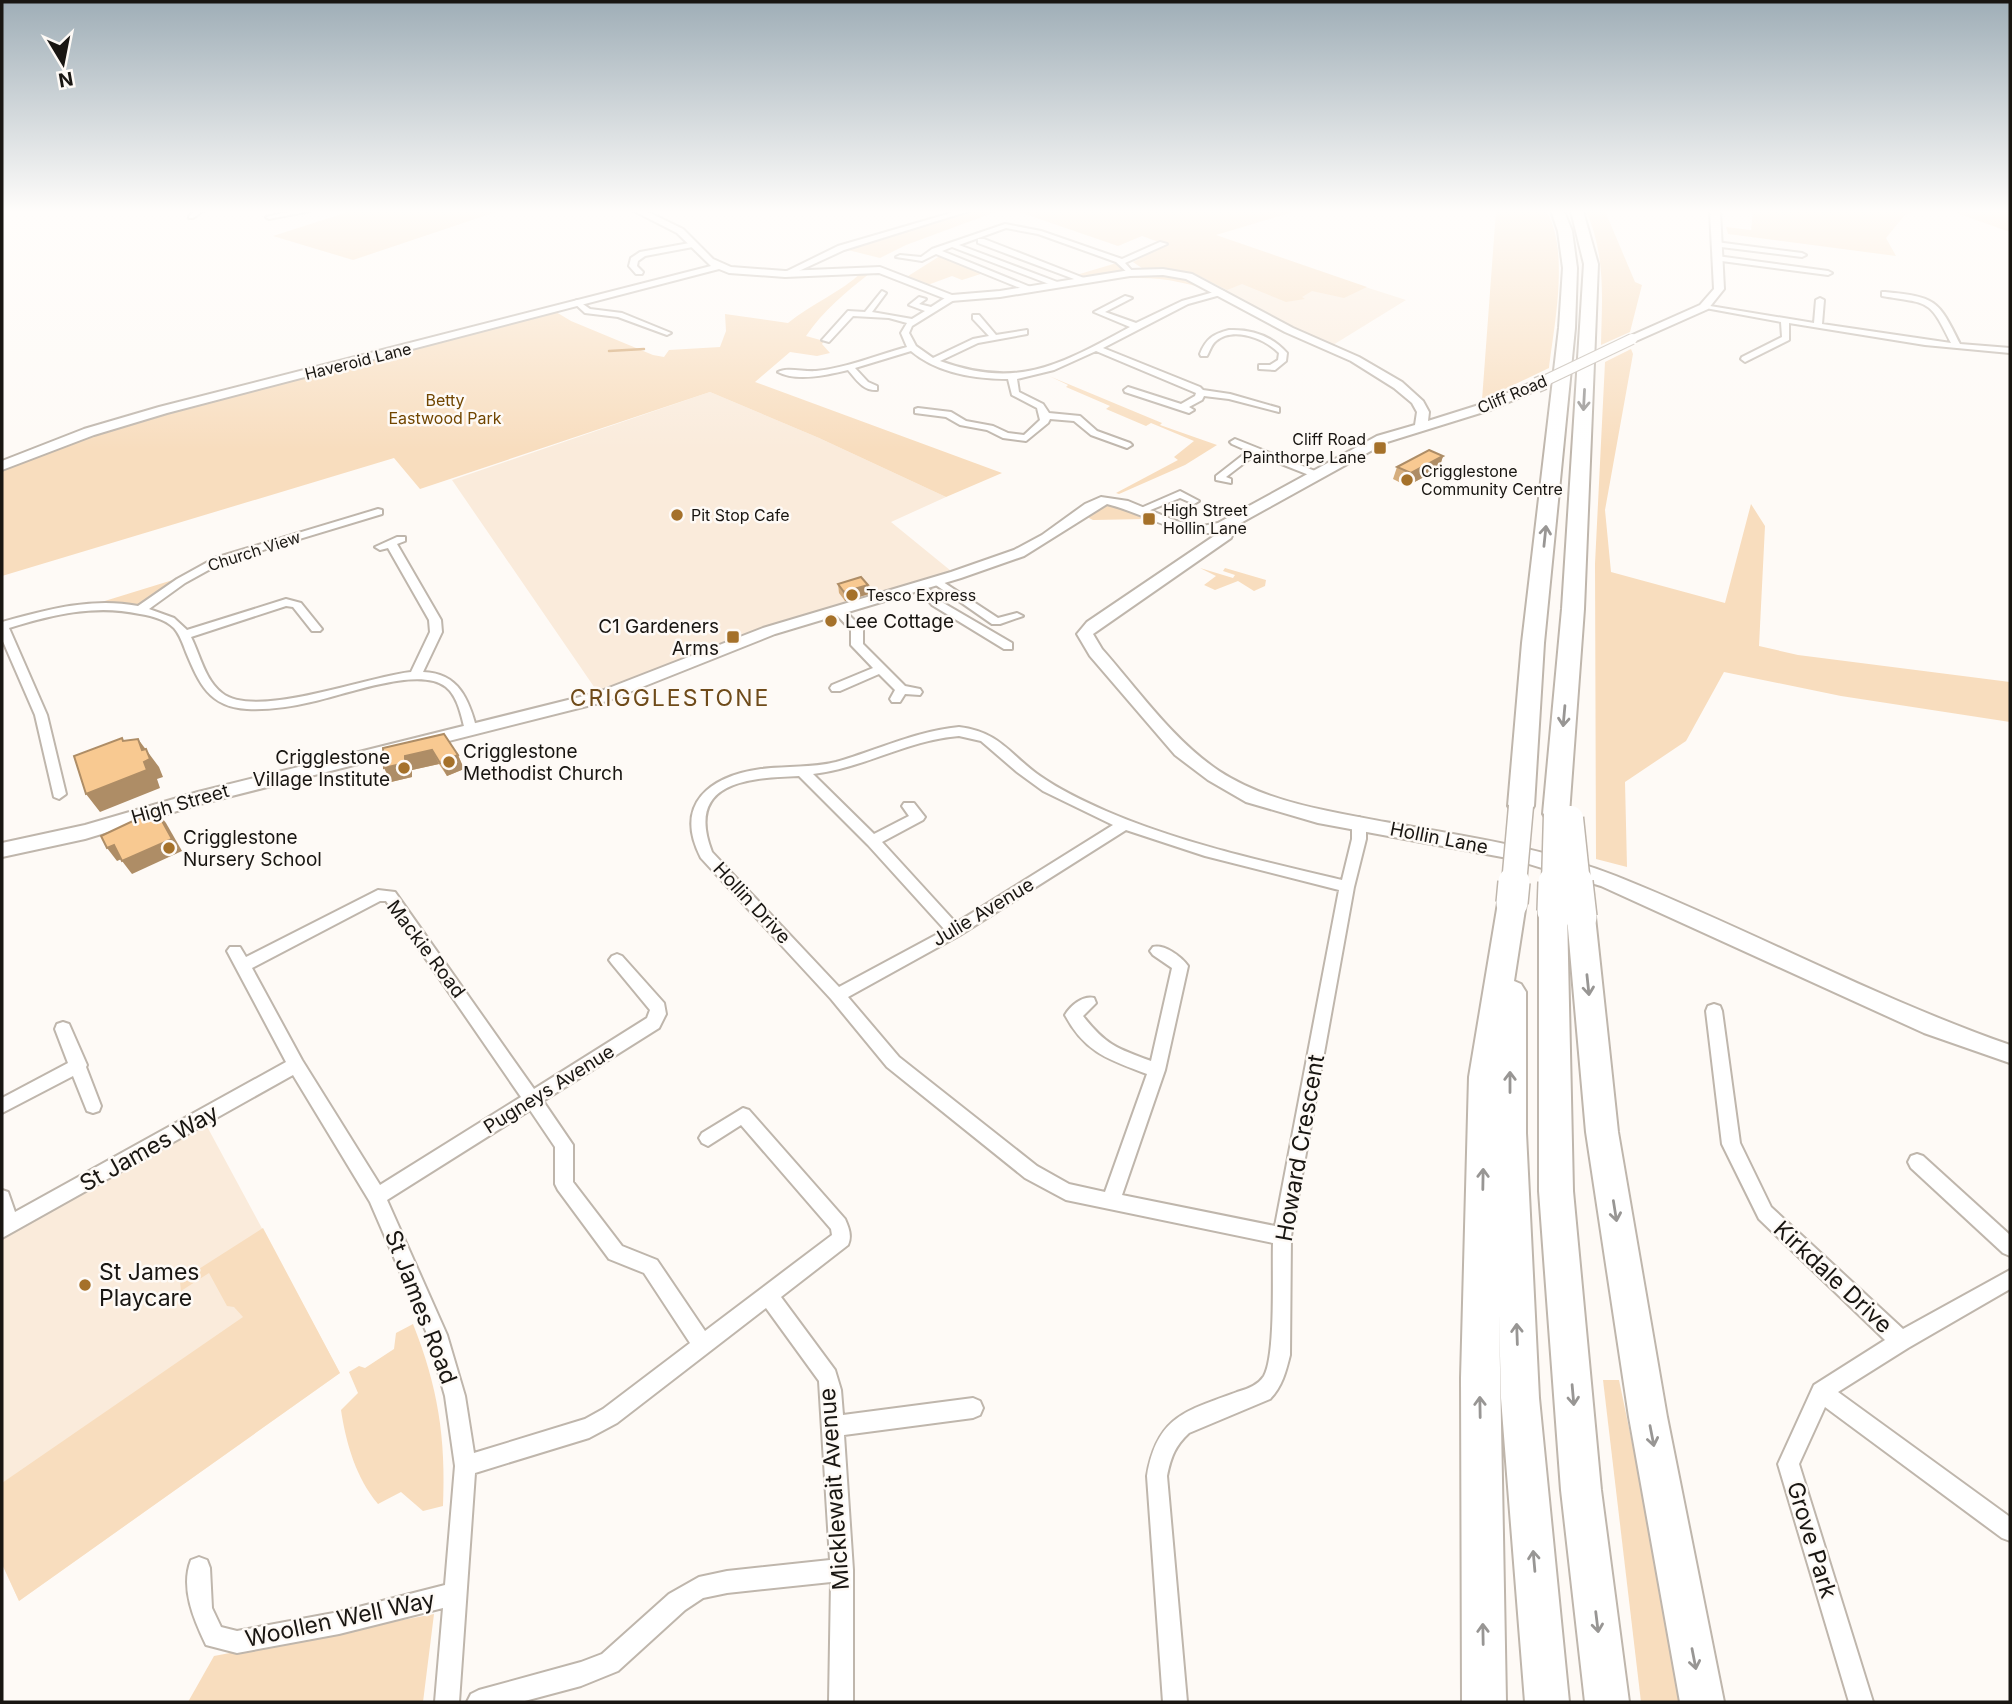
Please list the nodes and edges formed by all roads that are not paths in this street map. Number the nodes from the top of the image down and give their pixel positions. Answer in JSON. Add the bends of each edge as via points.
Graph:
{"nodes":[{"id":1,"x":627,"y":291,"type":"edge"},
{"id":2,"x":934,"y":291,"type":"edge"},
{"id":3,"x":1026,"y":291,"type":"edge"},
{"id":4,"x":1218,"y":291,"type":"edge"},
{"id":5,"x":1569,"y":291,"type":"edge"},
{"id":6,"x":1590,"y":291,"type":"edge"},
{"id":7,"x":1717,"y":291,"type":"edge"},
{"id":8,"x":1221,"y":292,"type":"junction"},
{"id":9,"x":1885,"y":294,"type":"dead end"},
{"id":10,"x":883,"y":296,"type":"dead end"},
{"id":11,"x":951,"y":298,"type":"junction"},
{"id":12,"x":1128,"y":298,"type":"dead end"},
{"id":13,"x":922,"y":299,"type":"dead end"},
{"id":14,"x":1820,"y":300,"type":"dead end"},
{"id":15,"x":577,"y":302,"type":"junction"},
{"id":16,"x":1704,"y":307,"type":"junction"},
{"id":17,"x":931,"y":310,"type":"junction"},
{"id":18,"x":868,"y":313,"type":"junction"},
{"id":19,"x":964,"y":315,"type":"dead end"},
{"id":20,"x":1785,"y":321,"type":"junction"},
{"id":21,"x":666,"y":322,"type":"dead end"},
{"id":22,"x":914,"y":322,"type":"junction"},
{"id":23,"x":1818,"y":326,"type":"junction"},
{"id":24,"x":1138,"y":327,"type":"junction"},
{"id":25,"x":654,"y":328,"type":"junction"},
{"id":26,"x":1289,"y":330,"type":"junction"},
{"id":27,"x":834,"y":332,"type":"junction"},
{"id":28,"x":1024,"y":332,"type":"dead end"},
{"id":29,"x":667,"y":333,"type":"dead end"},
{"id":30,"x":848,"y":334,"type":"dead end"},
{"id":31,"x":994,"y":337,"type":"junction"},
{"id":32,"x":826,"y":340,"type":"dead end"},
{"id":33,"x":1268,"y":341,"type":"junction"},
{"id":34,"x":1197,"y":346,"type":"dead end"},
{"id":35,"x":1957,"y":346,"type":"junction"},
{"id":36,"x":912,"y":348,"type":"junction"},
{"id":37,"x":1098,"y":349,"type":"junction"},
{"id":38,"x":2010,"y":351,"type":"edge"},
{"id":39,"x":1745,"y":359,"type":"dead end"},
{"id":40,"x":933,"y":361,"type":"junction"},
{"id":41,"x":849,"y":366,"type":"junction"},
{"id":42,"x":1262,"y":367,"type":"dead end"},
{"id":43,"x":782,"y":372,"type":"dead end"},
{"id":44,"x":1012,"y":377,"type":"junction"},
{"id":45,"x":853,"y":388,"type":"dead end"},
{"id":46,"x":1128,"y":390,"type":"dead end"},
{"id":47,"x":1201,"y":393,"type":"junction"},
{"id":48,"x":1183,"y":407,"type":"junction"},
{"id":49,"x":918,"y":411,"type":"dead end"},
{"id":50,"x":1278,"y":411,"type":"dead end"},
{"id":51,"x":1194,"y":412,"type":"dead end"},
{"id":52,"x":1046,"y":416,"type":"junction"},
{"id":53,"x":1421,"y":426,"type":"junction"},
{"id":54,"x":1235,"y":442,"type":"dead end"},
{"id":55,"x":1131,"y":447,"type":"dead end"},
{"id":56,"x":1255,"y":450,"type":"junction"},
{"id":57,"x":2,"y":466,"type":"edge"},
{"id":58,"x":1317,"y":475,"type":"junction"},
{"id":59,"x":1228,"y":481,"type":"dead end"},
{"id":60,"x":1195,"y":501,"type":"dead end"},
{"id":61,"x":1139,"y":511,"type":"junction"},
{"id":62,"x":381,"y":512,"type":"dead end"},
{"id":63,"x":1230,"y":524,"type":"junction"},
{"id":64,"x":391,"y":544,"type":"dead end"},
{"id":65,"x":929,"y":583,"type":"junction"},
{"id":66,"x":1573,"y":609,"type":"joint"},
{"id":67,"x":140,"y":610,"type":"junction"},
{"id":68,"x":838,"y":610,"type":"junction"},
{"id":69,"x":1017,"y":616,"type":"dead end"},
{"id":70,"x":2,"y":626,"type":"edge"},
{"id":71,"x":317,"y":630,"type":"dead end"},
{"id":72,"x":185,"y":635,"type":"junction"},
{"id":73,"x":1008,"y":646,"type":"dead end"},
{"id":74,"x":880,"y":669,"type":"junction"},
{"id":75,"x":416,"y":674,"type":"junction"},
{"id":76,"x":836,"y":688,"type":"dead end"},
{"id":77,"x":916,"y":692,"type":"dead end"},
{"id":78,"x":471,"y":730,"type":"junction"},
{"id":79,"x":802,"y":772,"type":"junction"},
{"id":80,"x":41,"y":792,"type":"dead end"},
{"id":81,"x":909,"y":806,"type":"dead end"},
{"id":82,"x":1359,"y":822,"type":"junction"},
{"id":83,"x":1126,"y":823,"type":"junction"},
{"id":84,"x":873,"y":841,"type":"junction"},
{"id":85,"x":2,"y":850,"type":"edge"},
{"id":86,"x":1347,"y":887,"type":"junction"},
{"id":87,"x":1512,"y":903,"type":"junction"},
{"id":88,"x":1567,"y":914,"type":"junction"},
{"id":89,"x":956,"y":931,"type":"junction"},
{"id":90,"x":1158,"y":951,"type":"dead end"},
{"id":91,"x":239,"y":958,"type":"joint"},
{"id":92,"x":617,"y":960,"type":"dead end"},
{"id":93,"x":837,"y":995,"type":"junction"},
{"id":94,"x":1088,"y":1003,"type":"dead end"},
{"id":95,"x":1714,"y":1011,"type":"dead end"},
{"id":96,"x":63,"y":1029,"type":"dead end"},
{"id":97,"x":2010,"y":1054,"type":"edge"},
{"id":98,"x":79,"y":1065,"type":"junction"},
{"id":99,"x":296,"y":1065,"type":"junction"},
{"id":100,"x":1157,"y":1070,"type":"junction"},
{"id":101,"x":533,"y":1099,"type":"junction"},
{"id":102,"x":2,"y":1106,"type":"edge"},
{"id":103,"x":93,"y":1106,"type":"dead end"},
{"id":104,"x":708,"y":1139,"type":"dead end"},
{"id":105,"x":1917,"y":1162,"type":"dead end"},
{"id":106,"x":377,"y":1197,"type":"junction"},
{"id":107,"x":2,"y":1198,"type":"edge"},
{"id":108,"x":1111,"y":1201,"type":"junction"},
{"id":109,"x":5,"y":1227,"type":"edge"},
{"id":110,"x":1282,"y":1236,"type":"junction"},
{"id":111,"x":2010,"y":1247,"type":"edge"},
{"id":112,"x":2010,"y":1279,"type":"edge"},
{"id":113,"x":768,"y":1295,"type":"junction"},
{"id":114,"x":1901,"y":1341,"type":"junction"},
{"id":115,"x":703,"y":1345,"type":"junction"},
{"id":116,"x":1821,"y":1392,"type":"junction"},
{"id":117,"x":973,"y":1408,"type":"dead end"},
{"id":118,"x":834,"y":1426,"type":"junction"},
{"id":119,"x":466,"y":1466,"type":"junction"},
{"id":120,"x":2010,"y":1530,"type":"edge"},
{"id":121,"x":199,"y":1568,"type":"dead end"},
{"id":122,"x":842,"y":1570,"type":"junction"},
{"id":123,"x":454,"y":1594,"type":"junction"},
{"id":124,"x":447,"y":1702,"type":"edge"},
{"id":125,"x":479,"y":1702,"type":"edge"},
{"id":126,"x":841,"y":1702,"type":"edge"},
{"id":127,"x":1175,"y":1702,"type":"edge"},
{"id":128,"x":1484,"y":1702,"type":"edge"},
{"id":129,"x":1547,"y":1702,"type":"edge"},
{"id":130,"x":1607,"y":1702,"type":"edge"},
{"id":131,"x":1702,"y":1702,"type":"edge"},
{"id":132,"x":1861,"y":1702,"type":"edge"}],
"edges":[{"from":1,"to":15,"type":"street","name":"Haveroid Lane"},
{"from":2,"to":11,"type":"street"},
{"from":3,"to":11,"type":"street"},
{"from":4,"to":8,"type":"street"},
{"from":87,"to":5,"type":"highway","one_way":true,"bridge":true},
{"from":6,"to":66,"type":"highway","one_way":true},
{"from":7,"to":16,"type":"street"},
{"from":8,"to":24,"type":"street","via":[[1192,300]]},
{"from":8,"to":26,"type":"street"},
{"from":9,"to":35,"type":"street","via":[[1936,304]]},
{"from":10,"to":18,"type":"street"},
{"from":11,"to":17,"type":"street"},
{"from":12,"to":24,"type":"street","via":[[1098,312]]},
{"from":13,"to":17,"type":"street","via":[[913,305]]},
{"from":14,"to":23,"type":"street"},
{"from":15,"to":25,"type":"street","via":[[588,311],[619,315]]},
{"from":15,"to":57,"type":"street","name":"Haveroid Lane","via":[[163,410],[89,432]]},
{"from":16,"to":20,"type":"street"},
{"from":16,"to":53,"type":"street","name":"Cliff Road","bridge":true,"via":[[1486,407]]},
{"from":17,"to":22,"type":"street"},
{"from":18,"to":22,"type":"street"},
{"from":18,"to":27,"type":"street","via":[[851,313]]},
{"from":19,"to":31,"type":"street","via":[[980,314]]},
{"from":20,"to":23,"type":"street"},
{"from":20,"to":39,"type":"street","via":[[1786,338]]},
{"from":21,"to":25,"type":"street"},
{"from":22,"to":36,"type":"street","via":[[905,333]]},
{"from":23,"to":35,"type":"street"},
{"from":24,"to":37,"type":"street"},
{"from":25,"to":29,"type":"street"},
{"from":26,"to":33,"type":"street"},
{"from":26,"to":53,"type":"street","via":[[1343,352],[1408,392],[1423,412]]},
{"from":27,"to":30,"type":"street"},
{"from":27,"to":32,"type":"street"},
{"from":28,"to":31,"type":"street"},
{"from":31,"to":40,"type":"street"},
{"from":33,"to":34,"type":"street","via":[[1228,332],[1210,341],[1205,351]]},
{"from":33,"to":42,"type":"street","via":[[1280,348],[1284,357],[1272,368]]},
{"from":35,"to":38,"type":"street"},
{"from":36,"to":40,"type":"street"},
{"from":36,"to":41,"type":"street"},
{"from":37,"to":44,"type":"street","via":[[1041,373]]},
{"from":37,"to":47,"type":"street"},
{"from":40,"to":44,"type":"street","via":[[963,373]]},
{"from":41,"to":43,"type":"street","via":[[797,377]]},
{"from":41,"to":45,"type":"street","via":[[869,386]]},
{"from":44,"to":52,"type":"street","via":[[1015,393],[1040,405]]},
{"from":46,"to":48,"type":"street"},
{"from":47,"to":48,"type":"street"},
{"from":47,"to":50,"type":"street","via":[[1233,395]]},
{"from":48,"to":51,"type":"street"},
{"from":49,"to":52,"type":"street","via":[[942,409],[963,423],[1019,439],[1040,427]]},
{"from":52,"to":55,"type":"street","via":[[1077,418],[1094,433]]},
{"from":53,"to":58,"type":"street","name":"Cliff Road","via":[[1382,439]]},
{"from":54,"to":56,"type":"street"},
{"from":56,"to":58,"type":"street"},
{"from":56,"to":59,"type":"street","via":[[1219,478]]},
{"from":58,"to":63,"type":"street","name":"Cliff Road"},
{"from":60,"to":61,"type":"street","via":[[1179,491]]},
{"from":61,"to":63,"type":"street","name":"High Street","via":[[1192,529]]},
{"from":61,"to":65,"type":"street","name":"High Street","via":[[1115,501],[1097,502],[1019,553]]},
{"from":62,"to":67,"type":"street","name":"Church View","via":[[219,560]]},
{"from":63,"to":82,"type":"street","name":"Hollin Lane","via":[[1226,535],[1093,625],[1085,634],[1087,639],[1181,751],[1214,776],[1283,807]]},
{"from":64,"to":75,"type":"street","via":[[436,626]]},
{"from":65,"to":68,"type":"street","name":"High Street"},
{"from":65,"to":69,"type":"street","via":[[996,622]]},
{"from":65,"to":73,"type":"street","via":[[936,603]]},
{"from":66,"to":88,"type":"highway","one_way":true,"bridge":true,"via":[[1559,778]]},
{"from":67,"to":70,"type":"street","via":[[88,605]]},
{"from":67,"to":72,"type":"street","via":[[174,621]]},
{"from":68,"to":74,"type":"street","via":[[856,629],[857,645]]},
{"from":68,"to":78,"type":"street","name":"High Street","via":[[769,631],[601,697]]},
{"from":70,"to":80,"type":"street","via":[[41,715],[57,790]]},
{"from":71,"to":72,"type":"street","via":[[297,605],[285,602]]},
{"from":72,"to":75,"type":"street","via":[[211,689],[235,704],[279,704]]},
{"from":74,"to":76,"type":"street","via":[[847,679]]},
{"from":74,"to":77,"type":"street","via":[[899,694]]},
{"from":75,"to":78,"type":"street","via":[[436,676],[458,691]]},
{"from":78,"to":85,"type":"street","name":"High Street"},
{"from":79,"to":83,"type":"street","name":"Hollin Drive","via":[[834,767],[942,733],[975,733],[987,737],[1048,787]]},
{"from":79,"to":84,"type":"street"},
{"from":79,"to":93,"type":"street","name":"Hollin Drive","via":[[763,772],[734,779],[705,800],[698,813],[698,833],[706,853]]},
{"from":81,"to":84,"type":"street","via":[[919,817]]},
{"from":82,"to":86,"type":"street","name":"Howard Crescent"},
{"from":82,"to":97,"type":"street","name":"Hollin Lane","via":[[1513,852],[1608,881],[1932,1027]]},
{"from":83,"to":86,"type":"street","name":"Hollin Drive","via":[[1251,864]]},
{"from":83,"to":89,"type":"street","name":"Julie Avenue"},
{"from":84,"to":89,"type":"street"},
{"from":86,"to":110,"type":"street","name":"Howard Crescent"},
{"from":128,"to":87,"type":"highway","one_way":true,"via":[[1480,1378],[1484,1077]]},
{"from":129,"to":87,"type":"highway","one_way":true,"via":[[1520,1398],[1510,1133]]},
{"from":88,"to":130,"type":"highway","one_way":true,"via":[[1556,1191],[1581,1490]]},
{"from":88,"to":131,"type":"highway","one_way":true,"via":[[1648,1417]]},
{"from":89,"to":93,"type":"street","name":"Julie Avenue"},
{"from":90,"to":100,"type":"street","via":[[1180,966]]},
{"from":91,"to":99,"type":"street","name":"St James Road"},
{"from":91,"to":101,"type":"street","name":"Mackie Road","via":[[377,895],[390,896]]},
{"from":92,"to":101,"type":"street","name":"Pugneys Avenue","via":[[658,1008],[653,1023]]},
{"from":93,"to":108,"type":"street","name":"Hollin Drive","via":[[893,1062],[1031,1172],[1066,1192]]},
{"from":94,"to":100,"type":"street","via":[[1073,1015],[1095,1043]]},
{"from":95,"to":114,"type":"street","name":"Kirkdale Drive","via":[[1731,1144],[1765,1213]]},
{"from":96,"to":98,"type":"street"},
{"from":98,"to":102,"type":"street"},
{"from":98,"to":103,"type":"street"},
{"from":99,"to":106,"type":"street","name":"St James Road"},
{"from":99,"to":109,"type":"street","name":"St James Way"},
{"from":100,"to":108,"type":"street"},
{"from":101,"to":106,"type":"street","name":"Pugneys Avenue"},
{"from":101,"to":115,"type":"street","via":[[564,1145],[564,1184],[616,1253],[650,1266]]},
{"from":104,"to":113,"type":"street","via":[[743,1115],[839,1225],[842,1239]]},
{"from":105,"to":111,"type":"street"},
{"from":106,"to":119,"type":"street","name":"St James Road","via":[[437,1335],[455,1396]]},
{"from":107,"to":109,"type":"street"},
{"from":108,"to":110,"type":"street","name":"Hollin Drive"},
{"from":110,"to":127,"type":"street","name":"Howard Crescent","via":[[1280,1355],[1266,1389],[1191,1419],[1166,1440],[1158,1456]]},
{"from":112,"to":114,"type":"street"},
{"from":113,"to":115,"type":"street"},
{"from":113,"to":118,"type":"street","name":"Micklewait Avenue","via":[[828,1377]]},
{"from":114,"to":116,"type":"street"},
{"from":115,"to":119,"type":"street","via":[[589,1428]]},
{"from":116,"to":120,"type":"street"},
{"from":116,"to":132,"type":"street","name":"Grove Park","via":[[1788,1464]]},
{"from":117,"to":118,"type":"street"},
{"from":118,"to":122,"type":"street","name":"Micklewait Avenue"},
{"from":119,"to":123,"type":"street","name":"St James Road"},
{"from":121,"to":123,"type":"street","name":"Woollen Well Way","via":[[201,1609],[214,1637],[237,1642]]},
{"from":122,"to":125,"type":"street","via":[[699,1588],[610,1663]]},
{"from":122,"to":126,"type":"street","name":"Micklewait Avenue"},
{"from":123,"to":124,"type":"street","name":"St James Road"}]}
